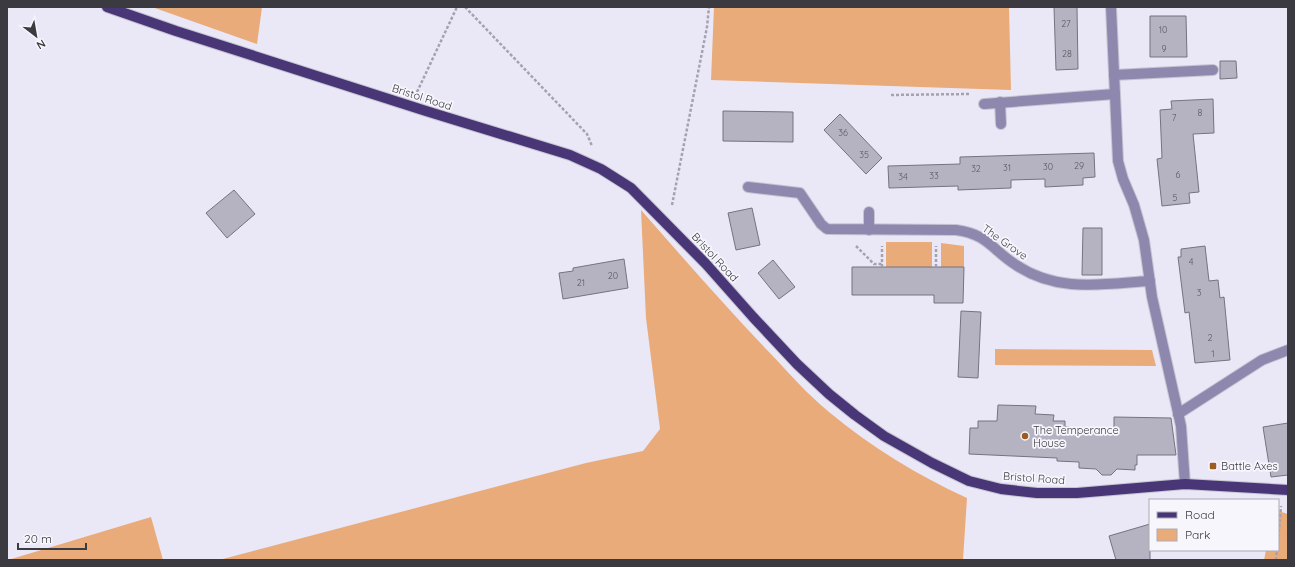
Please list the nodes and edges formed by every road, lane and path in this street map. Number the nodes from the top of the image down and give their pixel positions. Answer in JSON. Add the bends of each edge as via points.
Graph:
{"nodes":[{"id":1,"x":107,"y":7,"type":"edge"},
{"id":2,"x":457,"y":7,"type":"edge"},
{"id":3,"x":465,"y":7,"type":"edge"},
{"id":4,"x":709,"y":7,"type":"edge"},
{"id":5,"x":1110,"y":7,"type":"edge"},
{"id":6,"x":1213,"y":70,"type":"dead end"},
{"id":7,"x":1114,"y":75,"type":"junction"},
{"id":8,"x":1115,"y":94,"type":"junction"},
{"id":9,"x":891,"y":95,"type":"dead end"},
{"id":10,"x":1000,"y":102,"type":"junction"},
{"id":11,"x":984,"y":104,"type":"joint"},
{"id":12,"x":411,"y":106,"type":"junction"},
{"id":13,"x":1002,"y":124,"type":"dead end"},
{"id":14,"x":601,"y":169,"type":"junction"},
{"id":15,"x":748,"y":187,"type":"dead end"},
{"id":16,"x":869,"y":212,"type":"dead end"},
{"id":17,"x":668,"y":225,"type":"junction"},
{"id":18,"x":852,"y":230,"type":"junction"},
{"id":19,"x":868,"y":230,"type":"junction"},
{"id":20,"x":882,"y":230,"type":"junction"},
{"id":21,"x":937,"y":230,"type":"junction"},
{"id":22,"x":936,"y":267,"type":"dead end"},
{"id":23,"x":1150,"y":281,"type":"junction"},
{"id":24,"x":1288,"y":350,"type":"edge"},
{"id":25,"x":1178,"y":414,"type":"junction"},
{"id":26,"x":1186,"y":484,"type":"junction"},
{"id":27,"x":1285,"y":490,"type":"edge"},
{"id":28,"x":1279,"y":535,"type":"edge"}],
"edges":[{"from":1,"to":12,"type":"main road","name":"Bristol Road"},
{"from":2,"to":12,"type":"path"},
{"from":3,"to":14,"type":"path","via":[[587,134]]},
{"from":4,"to":17,"type":"path"},
{"from":5,"to":7,"type":"street"},
{"from":6,"to":7,"type":"street"},
{"from":7,"to":8,"type":"street"},
{"from":8,"to":10,"type":"street"},
{"from":8,"to":23,"type":"street","via":[[1118,161],[1140,224]]},
{"from":9,"to":11,"type":"path","via":[[984,94]]},
{"from":10,"to":11,"type":"street"},
{"from":10,"to":13,"type":"street"},
{"from":12,"to":14,"type":"main road","name":"Bristol Road","via":[[570,155]]},
{"from":14,"to":17,"type":"main road","name":"Bristol Road","via":[[631,188]]},
{"from":15,"to":18,"type":"street","name":"The Grove","via":[[800,193],[824,227],[831,230]]},
{"from":16,"to":19,"type":"street"},
{"from":17,"to":26,"type":"main road","name":"Bristol Road","via":[[797,364],[829,394],[884,436],[932,463],[969,481],[1001,489],[1037,493],[1077,493]]},
{"from":18,"to":19,"type":"street","name":"The Grove"},
{"from":18,"to":20,"type":"path","via":[[852,242],[874,264],[882,266]]},
{"from":19,"to":20,"type":"street","name":"The Grove"},
{"from":20,"to":21,"type":"street","name":"The Grove"},
{"from":21,"to":22,"type":"path"},
{"from":21,"to":23,"type":"street","name":"The Grove","via":[[968,232],[980,237],[1015,265],[1029,273],[1056,282],[1085,285]]},
{"from":23,"to":25,"type":"street"},
{"from":24,"to":25,"type":"street","via":[[1262,360]]},
{"from":25,"to":26,"type":"street"},
{"from":26,"to":27,"type":"main road","name":"Bristol Road"},
{"from":27,"to":28,"type":"path"}]}
